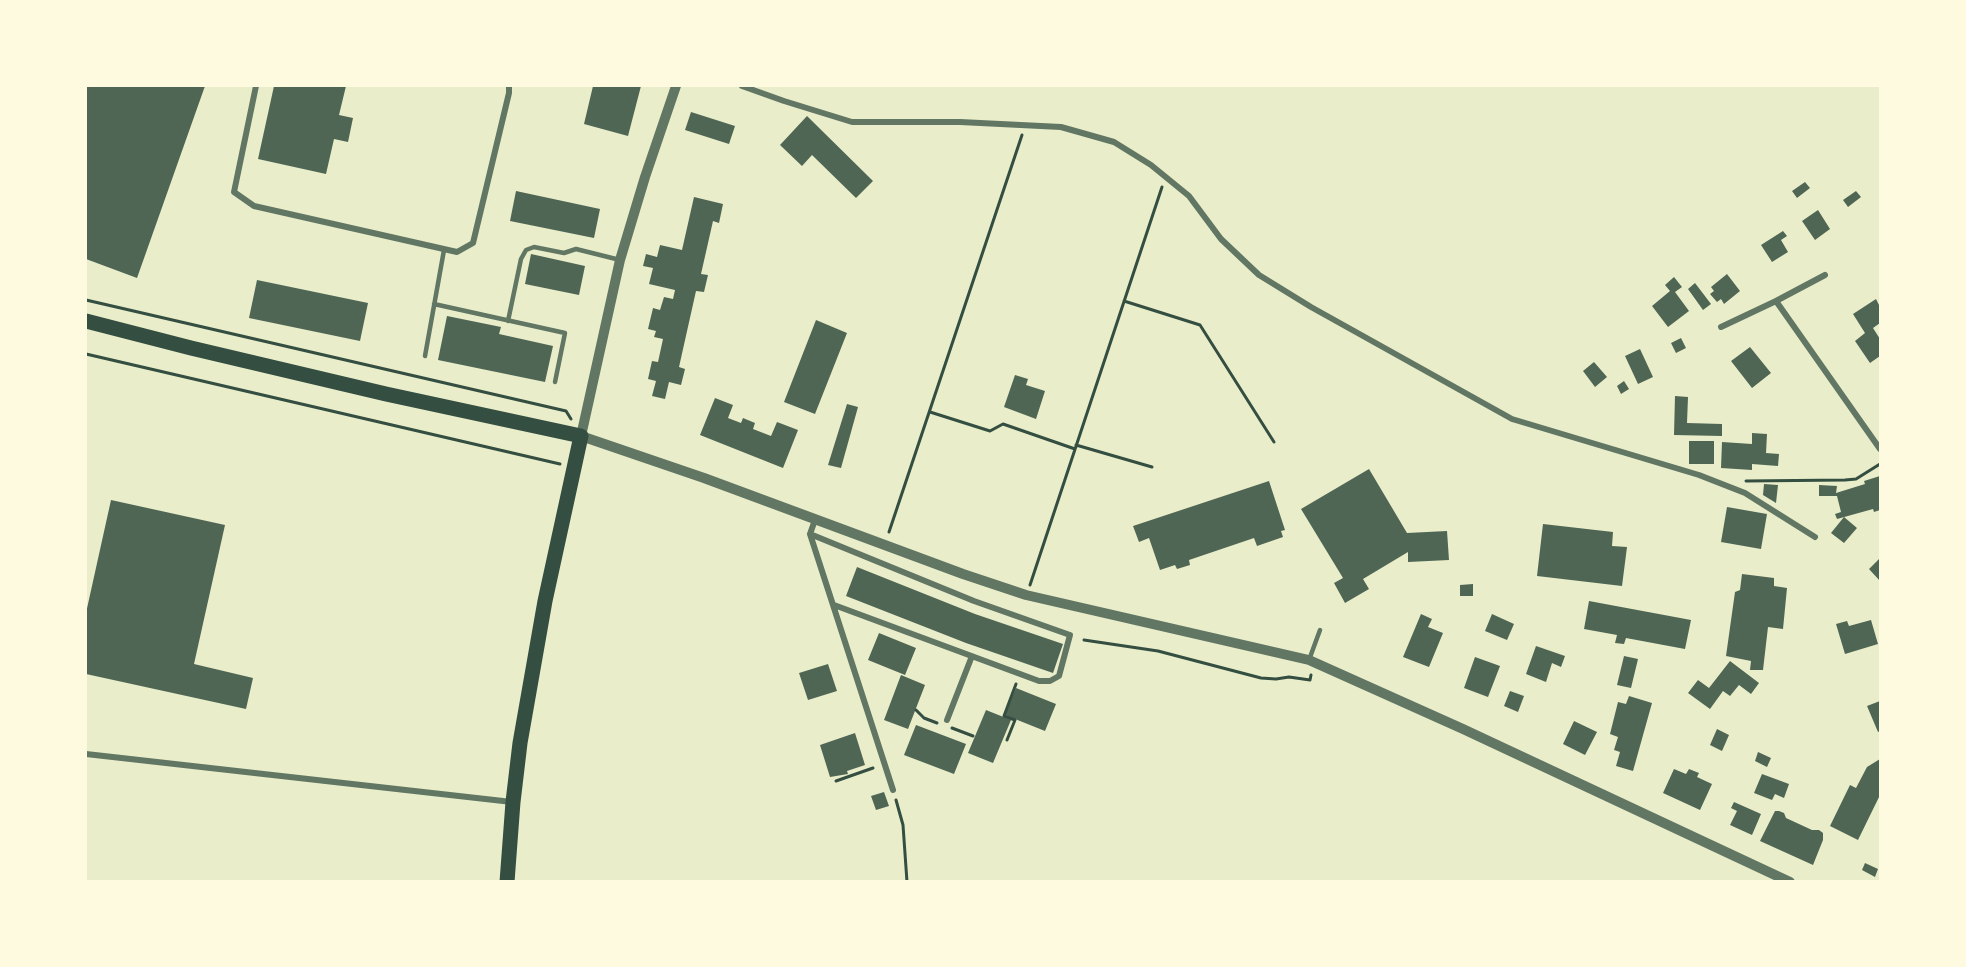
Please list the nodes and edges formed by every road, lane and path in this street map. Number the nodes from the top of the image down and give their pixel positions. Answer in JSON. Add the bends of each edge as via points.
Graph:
{"nodes":[{"id":1,"x":256,"y":86,"type":"edge"},
{"id":2,"x":508,"y":86,"type":"edge"},
{"id":3,"x":676,"y":86,"type":"edge"},
{"id":4,"x":742,"y":86,"type":"edge"},
{"id":5,"x":1025,"y":125,"type":"junction"},
{"id":6,"x":1165,"y":177,"type":"junction"},
{"id":7,"x":444,"y":250,"type":"junction"},
{"id":8,"x":620,"y":260,"type":"junction"},
{"id":9,"x":1825,"y":275,"type":"dead end"},
{"id":10,"x":86,"y":300,"type":"edge"},
{"id":11,"x":1124,"y":301,"type":"junction"},
{"id":12,"x":1776,"y":301,"type":"junction"},
{"id":13,"x":434,"y":304,"type":"junction"},
{"id":14,"x":86,"y":321,"type":"edge"},
{"id":15,"x":508,"y":321,"type":"junction"},
{"id":16,"x":1721,"y":327,"type":"dead end"},
{"id":17,"x":86,"y":354,"type":"edge"},
{"id":18,"x":425,"y":356,"type":"dead end"},
{"id":19,"x":555,"y":382,"type":"dead end"},
{"id":20,"x":930,"y":411,"type":"junction"},
{"id":21,"x":581,"y":436,"type":"junction"},
{"id":22,"x":1274,"y":442,"type":"dead end"},
{"id":23,"x":1075,"y":447,"type":"junction"},
{"id":24,"x":1881,"y":449,"type":"edge"},
{"id":25,"x":1881,"y":464,"type":"edge"},
{"id":26,"x":574,"y":467,"type":"junction"},
{"id":27,"x":1152,"y":467,"type":"dead end"},
{"id":28,"x":1713,"y":481,"type":"junction"},
{"id":29,"x":814,"y":520,"type":"junction"},
{"id":30,"x":810,"y":534,"type":"junction"},
{"id":31,"x":1815,"y":537,"type":"dead end"},
{"id":32,"x":885,"y":546,"type":"junction"},
{"id":33,"x":1026,"y":595,"type":"junction"},
{"id":34,"x":834,"y":605,"type":"junction"},
{"id":35,"x":1320,"y":630,"type":"dead end"},
{"id":36,"x":1083,"y":640,"type":"dead end"},
{"id":37,"x":972,"y":656,"type":"junction"},
{"id":38,"x":1313,"y":662,"type":"junction"},
{"id":39,"x":1017,"y":683,"type":"dead end"},
{"id":40,"x":947,"y":720,"type":"dead end"},
{"id":41,"x":1007,"y":740,"type":"dead end"},
{"id":42,"x":86,"y":754,"type":"edge"},
{"id":43,"x":873,"y":768,"type":"dead end"},
{"id":44,"x":836,"y":781,"type":"dead end"},
{"id":45,"x":893,"y":790,"type":"joint"},
{"id":46,"x":513,"y":802,"type":"junction"},
{"id":47,"x":507,"y":882,"type":"edge"},
{"id":48,"x":907,"y":882,"type":"edge"},
{"id":49,"x":1790,"y":882,"type":"edge"}],
"edges":[{"from":1,"to":7,"type":"street","via":[[234,192],[254,206]]},
{"from":2,"to":7,"type":"street","via":[[473,243],[457,252]]},
{"from":3,"to":8,"type":"street"},
{"from":4,"to":5,"type":"street","via":[[852,122]]},
{"from":5,"to":6,"type":"street","via":[[1061,127],[1114,142]]},
{"from":5,"to":20,"type":"path"},
{"from":6,"to":11,"type":"path"},
{"from":6,"to":28,"type":"street","via":[[1189,196],[1221,239],[1259,275],[1512,419]]},
{"from":7,"to":13,"type":"lane"},
{"from":8,"to":15,"type":"lane","via":[[576,249],[564,253],[534,247],[526,250]]},
{"from":8,"to":21,"type":"street"},
{"from":9,"to":12,"type":"street"},
{"from":10,"to":21,"type":"path","via":[[566,411]]},
{"from":11,"to":22,"type":"path","via":[[1200,325]]},
{"from":11,"to":23,"type":"path"},
{"from":12,"to":16,"type":"street"},
{"from":12,"to":24,"type":"street"},
{"from":13,"to":15,"type":"lane"},
{"from":13,"to":18,"type":"lane"},
{"from":14,"to":21,"type":"main road","via":[[386,394]]},
{"from":15,"to":19,"type":"lane","via":[[565,333]]},
{"from":17,"to":26,"type":"path"},
{"from":20,"to":23,"type":"path","via":[[990,431],[1002,424]]},
{"from":20,"to":32,"type":"path"},
{"from":21,"to":26,"type":"main road"},
{"from":21,"to":29,"type":"street"},
{"from":23,"to":27,"type":"path"},
{"from":23,"to":33,"type":"path"},
{"from":25,"to":28,"type":"path","via":[[1856,479]]},
{"from":26,"to":46,"type":"main road","via":[[545,601]]},
{"from":28,"to":31,"type":"street","via":[[1745,493]]},
{"from":29,"to":30,"type":"street"},
{"from":29,"to":32,"type":"street"},
{"from":30,"to":34,"type":"street"},
{"from":30,"to":37,"type":"street","via":[[974,602],[1070,635],[1059,676],[1050,681],[1039,681]]},
{"from":32,"to":33,"type":"street"},
{"from":33,"to":38,"type":"street"},
{"from":34,"to":37,"type":"street"},
{"from":34,"to":45,"type":"street"},
{"from":35,"to":38,"type":"lane"},
{"from":36,"to":38,"type":"path","via":[[1158,651],[1228,671],[1276,679],[1310,680]]},
{"from":37,"to":40,"type":"street"},
{"from":38,"to":49,"type":"street"},
{"from":39,"to":41,"type":"path","via":[[1004,716],[1015,720]]},
{"from":42,"to":46,"type":"street"},
{"from":43,"to":44,"type":"path"},
{"from":45,"to":48,"type":"path","via":[[903,825]]},
{"from":46,"to":47,"type":"main road"}]}
